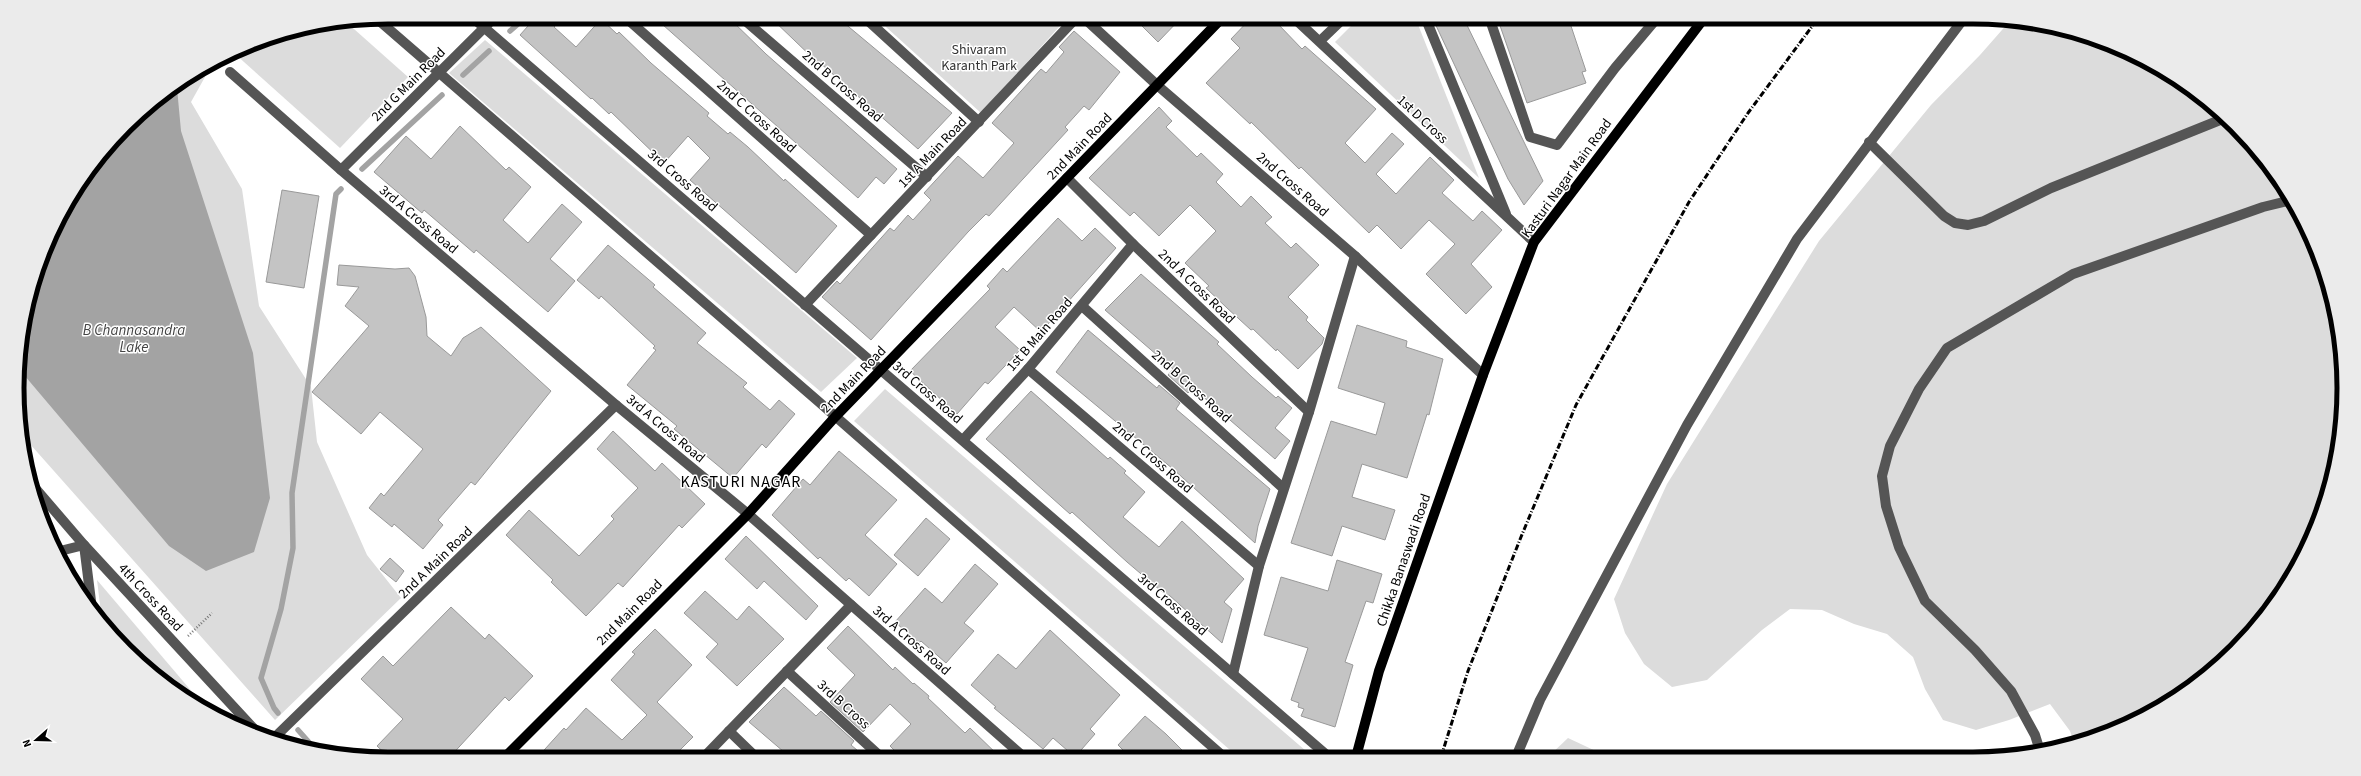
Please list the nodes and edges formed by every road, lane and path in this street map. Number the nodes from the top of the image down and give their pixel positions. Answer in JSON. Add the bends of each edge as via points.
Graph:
{"nodes":[{"id":1,"x":383,"y":24,"type":"edge"},
{"id":2,"x":480,"y":24,"type":"edge"},
{"id":3,"x":488,"y":24,"type":"edge"},
{"id":4,"x":633,"y":24,"type":"edge"},
{"id":5,"x":749,"y":24,"type":"edge"},
{"id":6,"x":872,"y":24,"type":"edge"},
{"id":7,"x":1070,"y":24,"type":"edge"},
{"id":8,"x":1091,"y":24,"type":"edge"},
{"id":9,"x":1216,"y":24,"type":"edge"},
{"id":10,"x":1301,"y":24,"type":"edge"},
{"id":11,"x":1338,"y":24,"type":"edge"},
{"id":12,"x":1428,"y":24,"type":"edge"},
{"id":13,"x":1491,"y":24,"type":"edge"},
{"id":14,"x":1652,"y":24,"type":"edge"},
{"id":15,"x":1700,"y":24,"type":"edge"},
{"id":16,"x":1960,"y":24,"type":"edge"},
{"id":17,"x":484,"y":28,"type":"junction"},
{"id":18,"x":1320,"y":41,"type":"junction"},
{"id":19,"x":230,"y":72,"type":"dead end"},
{"id":20,"x":439,"y":73,"type":"junction"},
{"id":21,"x":1157,"y":85,"type":"junction"},
{"id":22,"x":2219,"y":120,"type":"edge"},
{"id":23,"x":979,"y":122,"type":"junction"},
{"id":24,"x":1869,"y":142,"type":"junction"},
{"id":25,"x":341,"y":170,"type":"junction"},
{"id":26,"x":927,"y":177,"type":"junction"},
{"id":27,"x":1067,"y":178,"type":"junction"},
{"id":28,"x":2285,"y":201,"type":"edge"},
{"id":29,"x":1507,"y":218,"type":"junction"},
{"id":30,"x":871,"y":235,"type":"junction"},
{"id":31,"x":1534,"y":242,"type":"junction"},
{"id":32,"x":1133,"y":244,"type":"junction"},
{"id":33,"x":1355,"y":256,"type":"junction"},
{"id":34,"x":805,"y":304,"type":"junction"},
{"id":35,"x":1082,"y":306,"type":"junction"},
{"id":36,"x":1028,"y":369,"type":"junction"},
{"id":37,"x":881,"y":370,"type":"junction"},
{"id":38,"x":1483,"y":375,"type":"junction"},
{"id":39,"x":616,"y":405,"type":"junction"},
{"id":40,"x":1309,"y":412,"type":"junction"},
{"id":41,"x":836,"y":417,"type":"junction"},
{"id":42,"x":963,"y":440,"type":"junction"},
{"id":43,"x":1283,"y":488,"type":"junction"},
{"id":44,"x":39,"y":493,"type":"edge"},
{"id":45,"x":748,"y":514,"type":"junction"},
{"id":46,"x":84,"y":545,"type":"junction"},
{"id":47,"x":63,"y":550,"type":"edge"},
{"id":48,"x":1259,"y":566,"type":"junction"},
{"id":49,"x":91,"y":598,"type":"edge"},
{"id":50,"x":851,"y":605,"type":"junction"},
{"id":51,"x":212,"y":613,"type":"dead end"},
{"id":52,"x":188,"y":636,"type":"dead end"},
{"id":53,"x":787,"y":671,"type":"junction"},
{"id":54,"x":1233,"y":674,"type":"junction"},
{"id":55,"x":250,"y":724,"type":"edge"},
{"id":56,"x":729,"y":732,"type":"junction"},
{"id":57,"x":277,"y":735,"type":"edge"},
{"id":58,"x":2038,"y":746,"type":"edge"},
{"id":59,"x":510,"y":752,"type":"edge"},
{"id":60,"x":708,"y":752,"type":"edge"},
{"id":61,"x":751,"y":752,"type":"edge"},
{"id":62,"x":875,"y":752,"type":"edge"},
{"id":63,"x":1018,"y":752,"type":"edge"},
{"id":64,"x":1218,"y":752,"type":"edge"},
{"id":65,"x":1323,"y":752,"type":"edge"},
{"id":66,"x":1357,"y":752,"type":"edge"},
{"id":67,"x":1518,"y":752,"type":"edge"}],
"edges":[{"from":1,"to":20,"type":"street"},
{"from":2,"to":17,"type":"street","name":"3rd Cross Road"},
{"from":3,"to":17,"type":"street","name":"2nd G Main Road"},
{"from":4,"to":30,"type":"street","name":"2nd C Cross Road"},
{"from":5,"to":26,"type":"street","name":"2nd B Cross Road"},
{"from":6,"to":23,"type":"street"},
{"from":7,"to":23,"type":"street","name":"1st A Main Road"},
{"from":8,"to":21,"type":"street","name":"2nd Cross Road"},
{"from":9,"to":21,"type":"main road","name":"2nd Main Road"},
{"from":10,"to":18,"type":"street","name":"1st D Cross"},
{"from":11,"to":18,"type":"street"},
{"from":12,"to":29,"type":"street"},
{"from":13,"to":14,"type":"street","via":[[1530,137],[1557,145]]},
{"from":15,"to":31,"type":"main road","name":"Kasturi Nagar Main Road"},
{"from":16,"to":24,"type":"street"},
{"from":17,"to":20,"type":"street","name":"2nd G Main Road"},
{"from":17,"to":34,"type":"street","name":"3rd Cross Road"},
{"from":18,"to":29,"type":"street","name":"1st D Cross"},
{"from":19,"to":25,"type":"street","name":"3rd A Cross Road"},
{"from":20,"to":25,"type":"street","name":"2nd G Main Road"},
{"from":20,"to":41,"type":"street"},
{"from":21,"to":27,"type":"main road","name":"2nd Main Road"},
{"from":21,"to":33,"type":"street","name":"2nd Cross Road"},
{"from":22,"to":24,"type":"street","via":[[2051,188],[1984,221],[1968,225],[1956,223],[1944,216]]},
{"from":23,"to":26,"type":"street","name":"1st A Main Road"},
{"from":24,"to":67,"type":"street","via":[[1797,239],[1687,425],[1540,700]]},
{"from":25,"to":39,"type":"street","name":"3rd A Cross Road"},
{"from":26,"to":30,"type":"street","name":"1st A Main Road"},
{"from":27,"to":32,"type":"street","name":"2nd A Cross Road"},
{"from":27,"to":37,"type":"main road","name":"2nd Main Road"},
{"from":28,"to":58,"type":"street","via":[[2263,206],[2073,274],[1947,348],[1919,389],[1890,446],[1882,476],[1886,506],[1899,548],[1925,601],[1975,650],[2011,691]]},
{"from":29,"to":31,"type":"street","name":"1st D Cross"},
{"from":30,"to":34,"type":"street","name":"1st A Main Road"},
{"from":31,"to":38,"type":"main road","name":"Kasturi Nagar Main Road"},
{"from":32,"to":35,"type":"street","name":"1st B Main Road"},
{"from":32,"to":40,"type":"street","name":"2nd A Cross Road"},
{"from":33,"to":38,"type":"street","name":"2nd Cross Road"},
{"from":33,"to":40,"type":"street"},
{"from":34,"to":37,"type":"street","name":"3rd Cross Road"},
{"from":35,"to":36,"type":"street","name":"1st B Main Road"},
{"from":35,"to":43,"type":"street","name":"2nd B Cross Road"},
{"from":36,"to":42,"type":"street","name":"1st B Main Road"},
{"from":36,"to":48,"type":"street","name":"2nd C Cross Road"},
{"from":37,"to":41,"type":"main road","name":"2nd Main Road"},
{"from":37,"to":42,"type":"street","name":"3rd Cross Road"},
{"from":38,"to":66,"type":"main road","name":"Chikka Banaswadi Road","via":[[1379,671]]},
{"from":39,"to":45,"type":"street","name":"3rd A Cross Road"},
{"from":39,"to":57,"type":"street","name":"2nd A Main Road"},
{"from":40,"to":43,"type":"street"},
{"from":41,"to":45,"type":"main road","name":"2nd Main Road"},
{"from":41,"to":64,"type":"street"},
{"from":42,"to":54,"type":"street","name":"3rd Cross Road"},
{"from":43,"to":48,"type":"street"},
{"from":44,"to":46,"type":"street","name":"4th Cross Road"},
{"from":45,"to":50,"type":"street","name":"3rd A Cross Road"},
{"from":45,"to":59,"type":"main road","name":"2nd Main Road"},
{"from":46,"to":47,"type":"street"},
{"from":46,"to":49,"type":"street"},
{"from":46,"to":55,"type":"street","name":"4th Cross Road"},
{"from":48,"to":54,"type":"street"},
{"from":50,"to":53,"type":"street"},
{"from":50,"to":63,"type":"street","name":"3rd A Cross Road"},
{"from":51,"to":52,"type":"path"},
{"from":53,"to":56,"type":"street"},
{"from":53,"to":62,"type":"street","name":"3rd B Cross"},
{"from":54,"to":65,"type":"street","name":"3rd Cross Road"},
{"from":56,"to":60,"type":"street"},
{"from":56,"to":61,"type":"street"}]}
